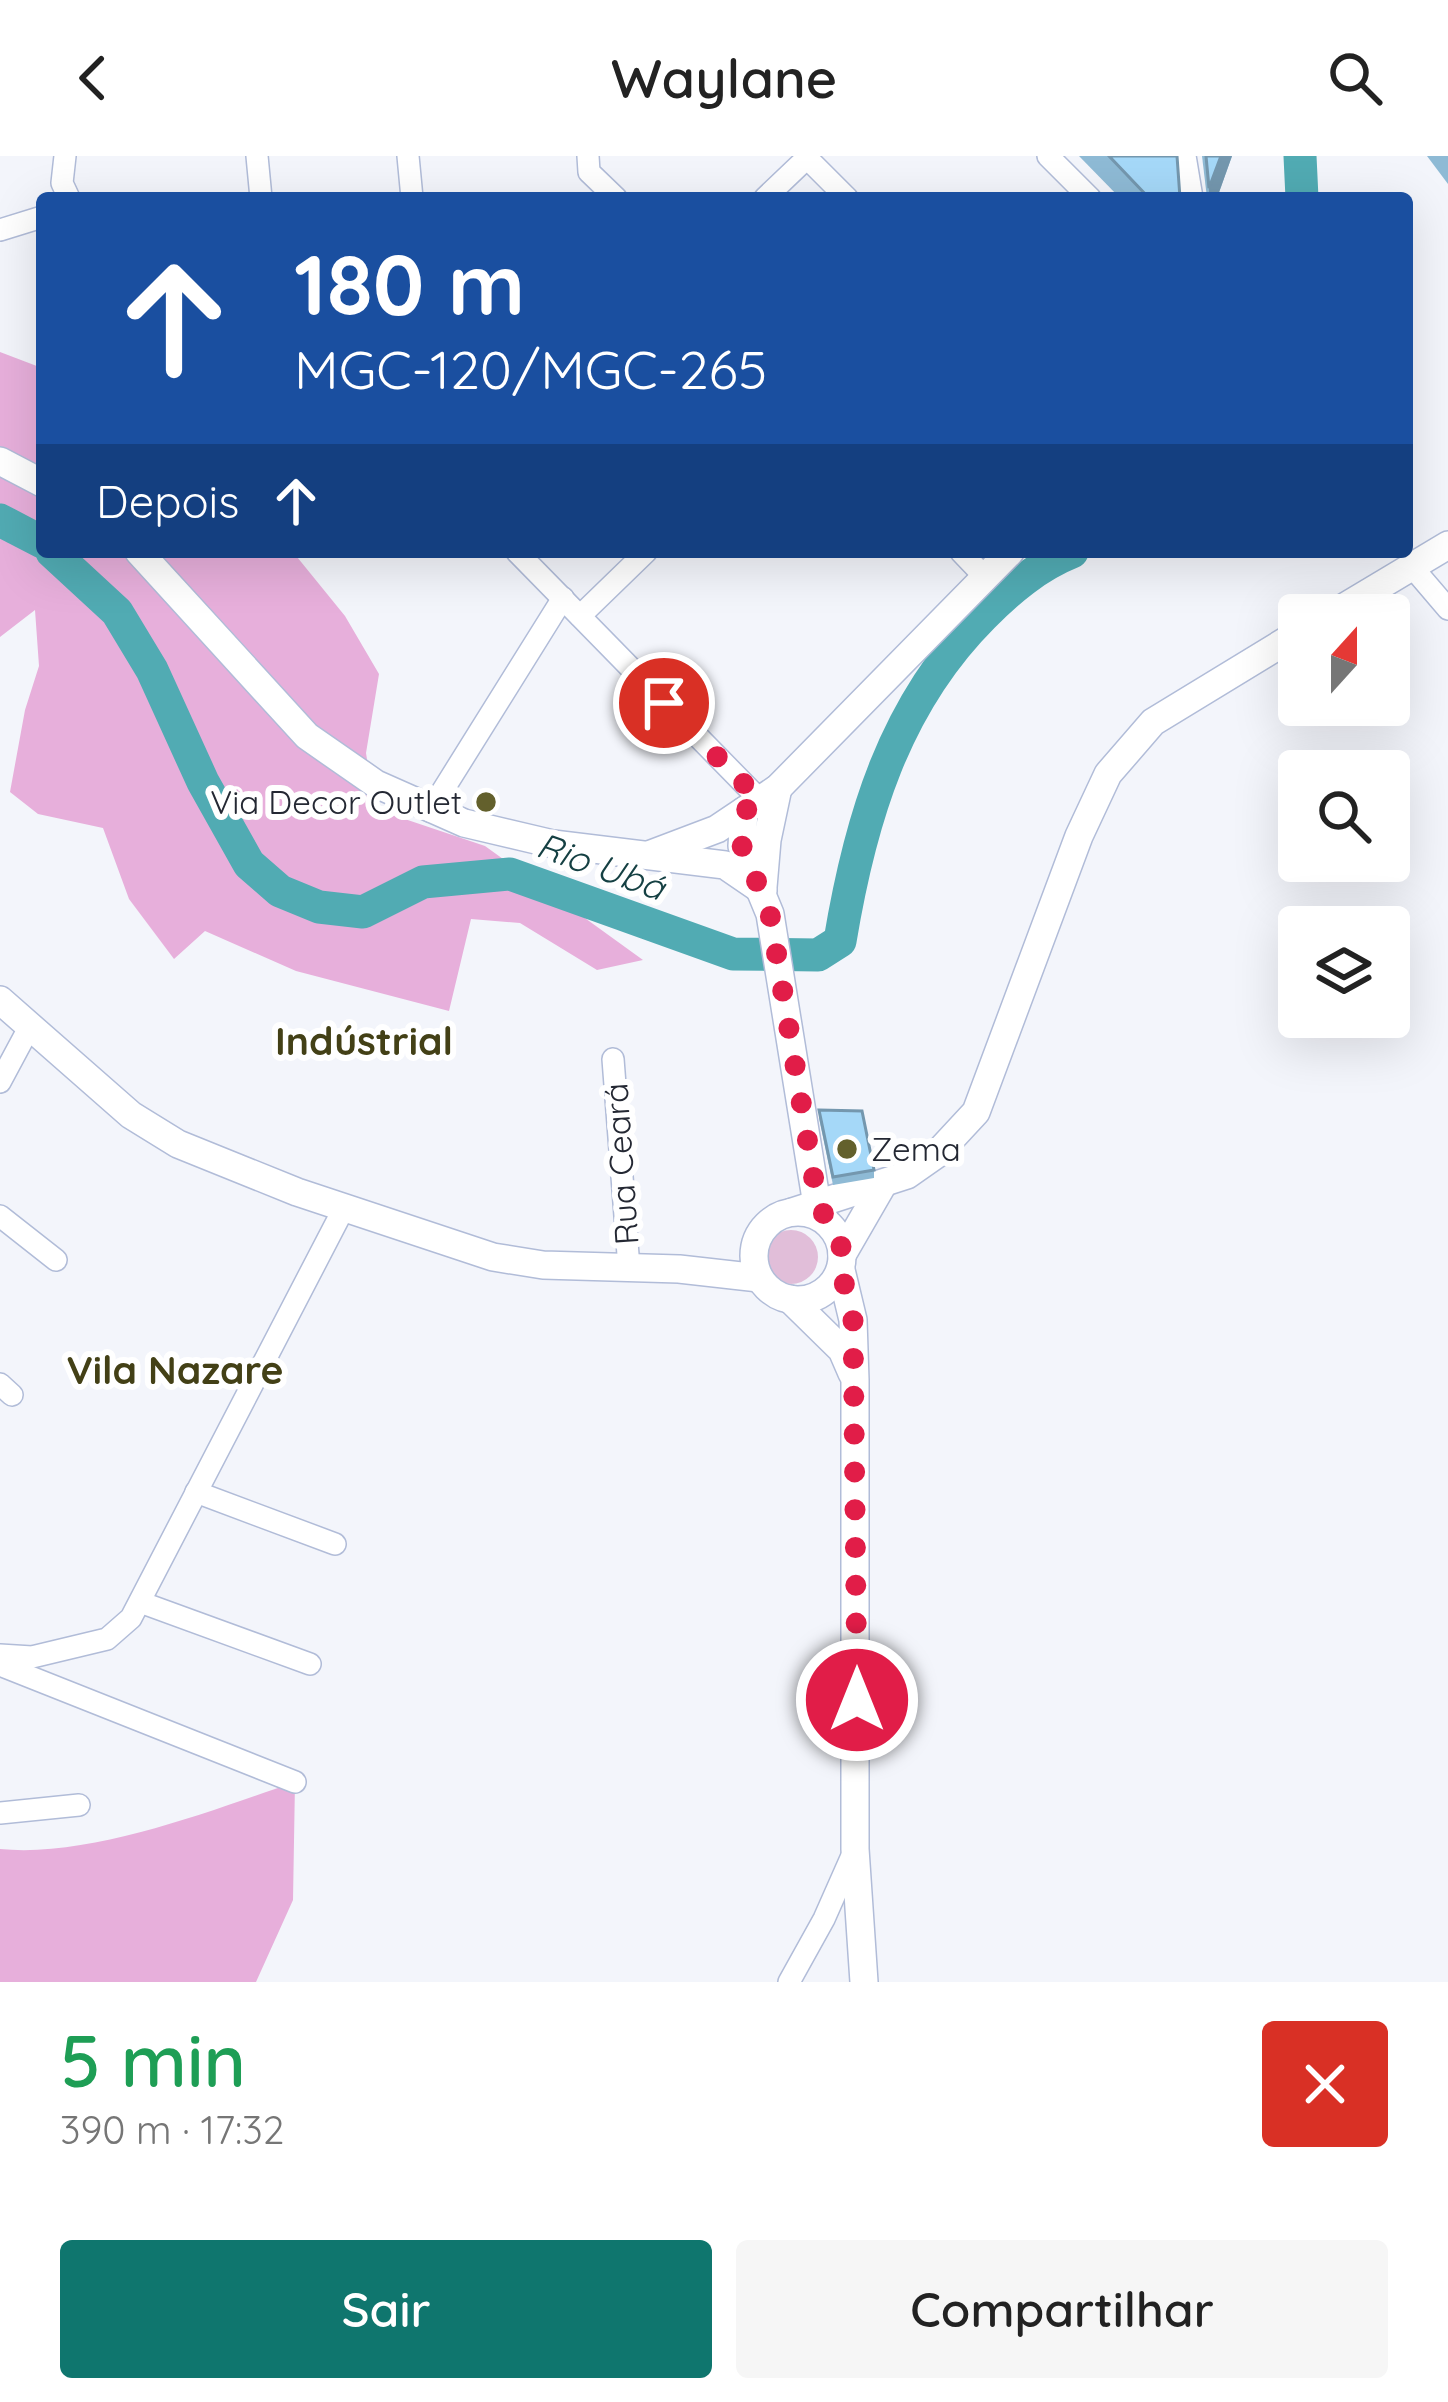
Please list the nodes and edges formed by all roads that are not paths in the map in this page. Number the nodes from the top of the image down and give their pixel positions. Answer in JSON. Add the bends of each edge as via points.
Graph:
{"nodes":[{"id":1,"x":65,"y":156,"type":"edge"},
{"id":2,"x":257,"y":156,"type":"edge"},
{"id":3,"x":408,"y":156,"type":"edge"},
{"id":4,"x":588,"y":156,"type":"edge"},
{"id":5,"x":1048,"y":156,"type":"edge"},
{"id":6,"x":1182,"y":156,"type":"edge"},
{"id":7,"x":808,"y":157,"type":"edge"},
{"id":8,"x":66,"y":192,"type":"edge"},
{"id":9,"x":260,"y":192,"type":"edge"},
{"id":10,"x":411,"y":192,"type":"edge"},
{"id":11,"x":610,"y":192,"type":"edge"},
{"id":12,"x":771,"y":192,"type":"edge"},
{"id":13,"x":841,"y":192,"type":"edge"},
{"id":14,"x":1084,"y":192,"type":"edge"},
{"id":15,"x":1189,"y":192,"type":"edge"},
{"id":16,"x":36,"y":219,"type":"edge"},
{"id":17,"x":0,"y":230,"type":"edge"},
{"id":18,"x":0,"y":461,"type":"edge"},
{"id":19,"x":36,"y":480,"type":"edge"},
{"id":20,"x":1448,"y":545,"type":"edge"},
{"id":21,"x":144,"y":558,"type":"edge"},
{"id":22,"x":523,"y":558,"type":"edge"},
{"id":23,"x":640,"y":558,"type":"edge"},
{"id":24,"x":967,"y":558,"type":"edge"},
{"id":25,"x":1003,"y":558,"type":"edge"},
{"id":26,"x":1413,"y":568,"type":"junction"},
{"id":27,"x":983,"y":575,"type":"junction"},
{"id":28,"x":1367,"y":594,"type":"edge"},
{"id":29,"x":562,"y":598,"type":"junction"},
{"id":30,"x":1448,"y":609,"type":"edge"},
{"id":31,"x":580,"y":616,"type":"junction"},
{"id":32,"x":1278,"y":646,"type":"edge"},
{"id":33,"x":760,"y":800,"type":"junction"},
{"id":34,"x":430,"y":811,"type":"junction"},
{"id":35,"x":647,"y":856,"type":"junction"},
{"id":36,"x":766,"y":903,"type":"junction"},
{"id":37,"x":0,"y":1000,"type":"edge"},
{"id":38,"x":30,"y":1027,"type":"junction"},
{"id":39,"x":613,"y":1059,"type":"dead end"},
{"id":40,"x":0,"y":1082,"type":"edge"},
{"id":41,"x":884,"y":1184,"type":"junction"},
{"id":42,"x":815,"y":1204,"type":"junction"},
{"id":43,"x":344,"y":1208,"type":"junction"},
{"id":44,"x":0,"y":1216,"type":"edge"},
{"id":45,"x":56,"y":1259,"type":"dead end"},
{"id":46,"x":842,"y":1262,"type":"junction"},
{"id":47,"x":629,"y":1268,"type":"junction"},
{"id":48,"x":759,"y":1278,"type":"junction"},
{"id":49,"x":790,"y":1300,"type":"junction"},
{"id":50,"x":855,"y":1380,"type":"junction"},
{"id":51,"x":196,"y":1492,"type":"junction"},
{"id":52,"x":335,"y":1544,"type":"dead end"},
{"id":53,"x":140,"y":1602,"type":"junction"},
{"id":54,"x":0,"y":1654,"type":"edge"},
{"id":55,"x":310,"y":1664,"type":"dead end"},
{"id":56,"x":0,"y":1665,"type":"edge"},
{"id":57,"x":295,"y":1782,"type":"dead end"},
{"id":58,"x":79,"y":1805,"type":"dead end"},
{"id":59,"x":0,"y":1813,"type":"edge"},
{"id":60,"x":855,"y":1849,"type":"junction"},
{"id":61,"x":789,"y":1982,"type":"edge"},
{"id":62,"x":864,"y":1982,"type":"edge"}],
"edges":[{"from":1,"to":8,"type":"street"},
{"from":2,"to":9,"type":"street"},
{"from":3,"to":10,"type":"street"},
{"from":4,"to":11,"type":"street","via":[[590,172]]},
{"from":5,"to":14,"type":"street"},
{"from":6,"to":15,"type":"main road"},
{"from":7,"to":12,"type":"street"},
{"from":7,"to":13,"type":"street"},
{"from":16,"to":17,"type":"street"},
{"from":18,"to":19,"type":"main road"},
{"from":20,"to":26,"type":"main road"},
{"from":21,"to":34,"type":"main road","via":[[307,736]]},
{"from":22,"to":29,"type":"street"},
{"from":23,"to":31,"type":"street"},
{"from":24,"to":27,"type":"street"},
{"from":25,"to":27,"type":"main road"},
{"from":26,"to":28,"type":"main road"},
{"from":26,"to":30,"type":"street"},
{"from":27,"to":33,"type":"main road"},
{"from":29,"to":31,"type":"street"},
{"from":29,"to":34,"type":"street"},
{"from":31,"to":33,"type":"street"},
{"from":32,"to":41,"type":"main road","via":[[1153,722],[1108,774],[976,1112],[937,1154]]},
{"from":33,"to":35,"type":"main road","via":[[717,829]]},
{"from":33,"to":36,"type":"main road"},
{"from":33,"to":36,"type":"main road","via":[[742,846]]},
{"from":34,"to":35,"type":"main road","via":[[553,844]]},
{"from":35,"to":36,"type":"main road","via":[[724,865]]},
{"from":36,"to":42,"type":"main road"},
{"from":37,"to":38,"type":"main road"},
{"from":38,"to":40,"type":"street"},
{"from":38,"to":43,"type":"main road","via":[[178,1144]]},
{"from":39,"to":47,"type":"street","name":"Rua Ceará"},
{"from":41,"to":42,"type":"main road"},
{"from":41,"to":46,"type":"main road"},
{"from":42,"to":46,"type":"main road","via":[[836,1234]]},
{"from":42,"to":48,"type":"main road","via":[[762,1228],[753,1255]]},
{"from":43,"to":47,"type":"main road","via":[[493,1257]]},
{"from":43,"to":51,"type":"street"},
{"from":44,"to":45,"type":"street"},
{"from":46,"to":49,"type":"main road","via":[[829,1288]]},
{"from":46,"to":50,"type":"main road"},
{"from":47,"to":48,"type":"main road"},
{"from":48,"to":49,"type":"main road"},
{"from":49,"to":50,"type":"main road","via":[[842,1351]]},
{"from":50,"to":60,"type":"main road"},
{"from":51,"to":52,"type":"street"},
{"from":51,"to":53,"type":"street"},
{"from":53,"to":54,"type":"street","via":[[107,1639],[32,1657]]},
{"from":53,"to":55,"type":"street"},
{"from":56,"to":57,"type":"street"},
{"from":58,"to":59,"type":"street"},
{"from":60,"to":61,"type":"street"},
{"from":60,"to":62,"type":"main road"}]}
